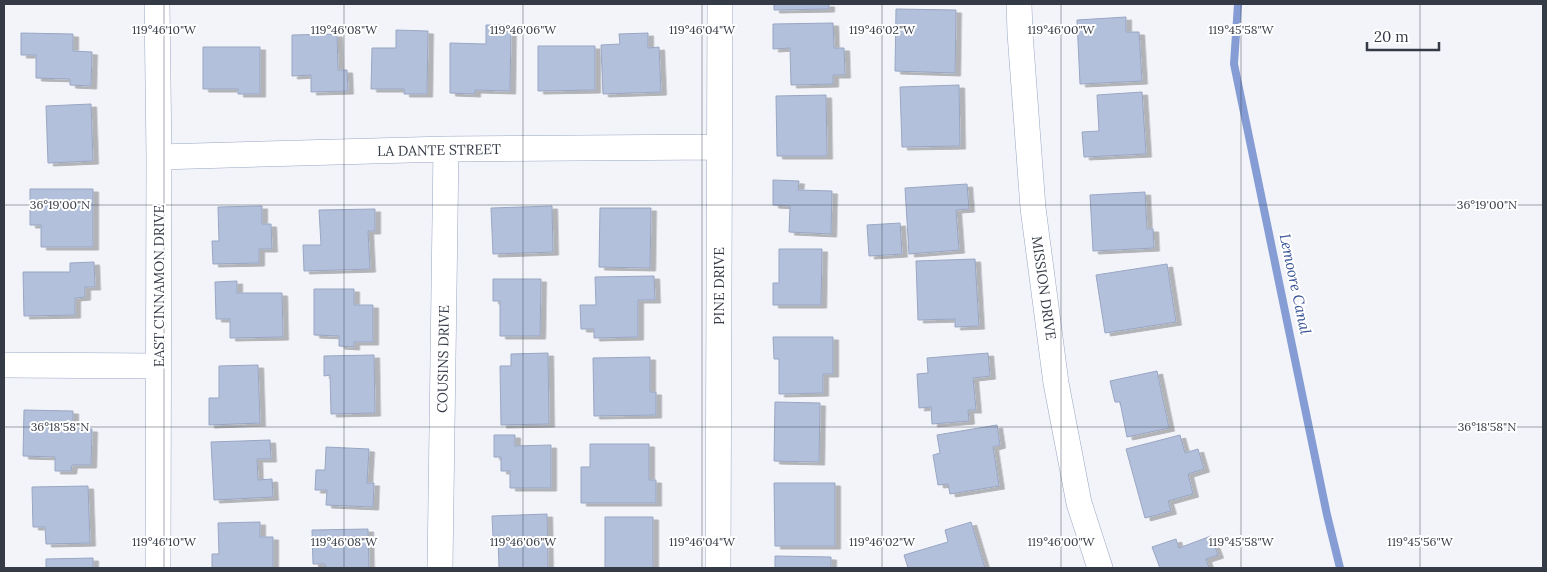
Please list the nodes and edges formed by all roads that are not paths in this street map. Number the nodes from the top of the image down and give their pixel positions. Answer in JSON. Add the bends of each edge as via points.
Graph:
{"nodes":[{"id":1,"x":158,"y":4,"type":"edge"},
{"id":2,"x":720,"y":4,"type":"edge"},
{"id":3,"x":1019,"y":4,"type":"edge"},
{"id":4,"x":720,"y":147,"type":"junction"},
{"id":5,"x":446,"y":149,"type":"junction"},
{"id":6,"x":159,"y":157,"type":"junction"},
{"id":7,"x":4,"y":365,"type":"edge"},
{"id":8,"x":158,"y":366,"type":"junction"},
{"id":9,"x":158,"y":568,"type":"edge"},
{"id":10,"x":440,"y":568,"type":"edge"},
{"id":11,"x":718,"y":568,"type":"edge"},
{"id":12,"x":1100,"y":568,"type":"edge"}],
"edges":[{"from":1,"to":6,"type":"street","name":"EAST CINNAMON DRIVE"},
{"from":2,"to":4,"type":"street","name":"PINE DRIVE"},
{"from":3,"to":12,"type":"street","name":"MISSION DRIVE","via":[[1033,208],[1056,383],[1079,503]]},
{"from":4,"to":5,"type":"street","name":"LA DANTE STREET"},
{"from":4,"to":11,"type":"street","name":"PINE DRIVE"},
{"from":5,"to":6,"type":"street","name":"LA DANTE STREET"},
{"from":5,"to":10,"type":"street","name":"COUSINS DRIVE"},
{"from":6,"to":8,"type":"street","name":"EAST CINNAMON DRIVE"},
{"from":7,"to":8,"type":"street"},
{"from":8,"to":9,"type":"street","name":"EAST CINNAMON DRIVE"}]}
